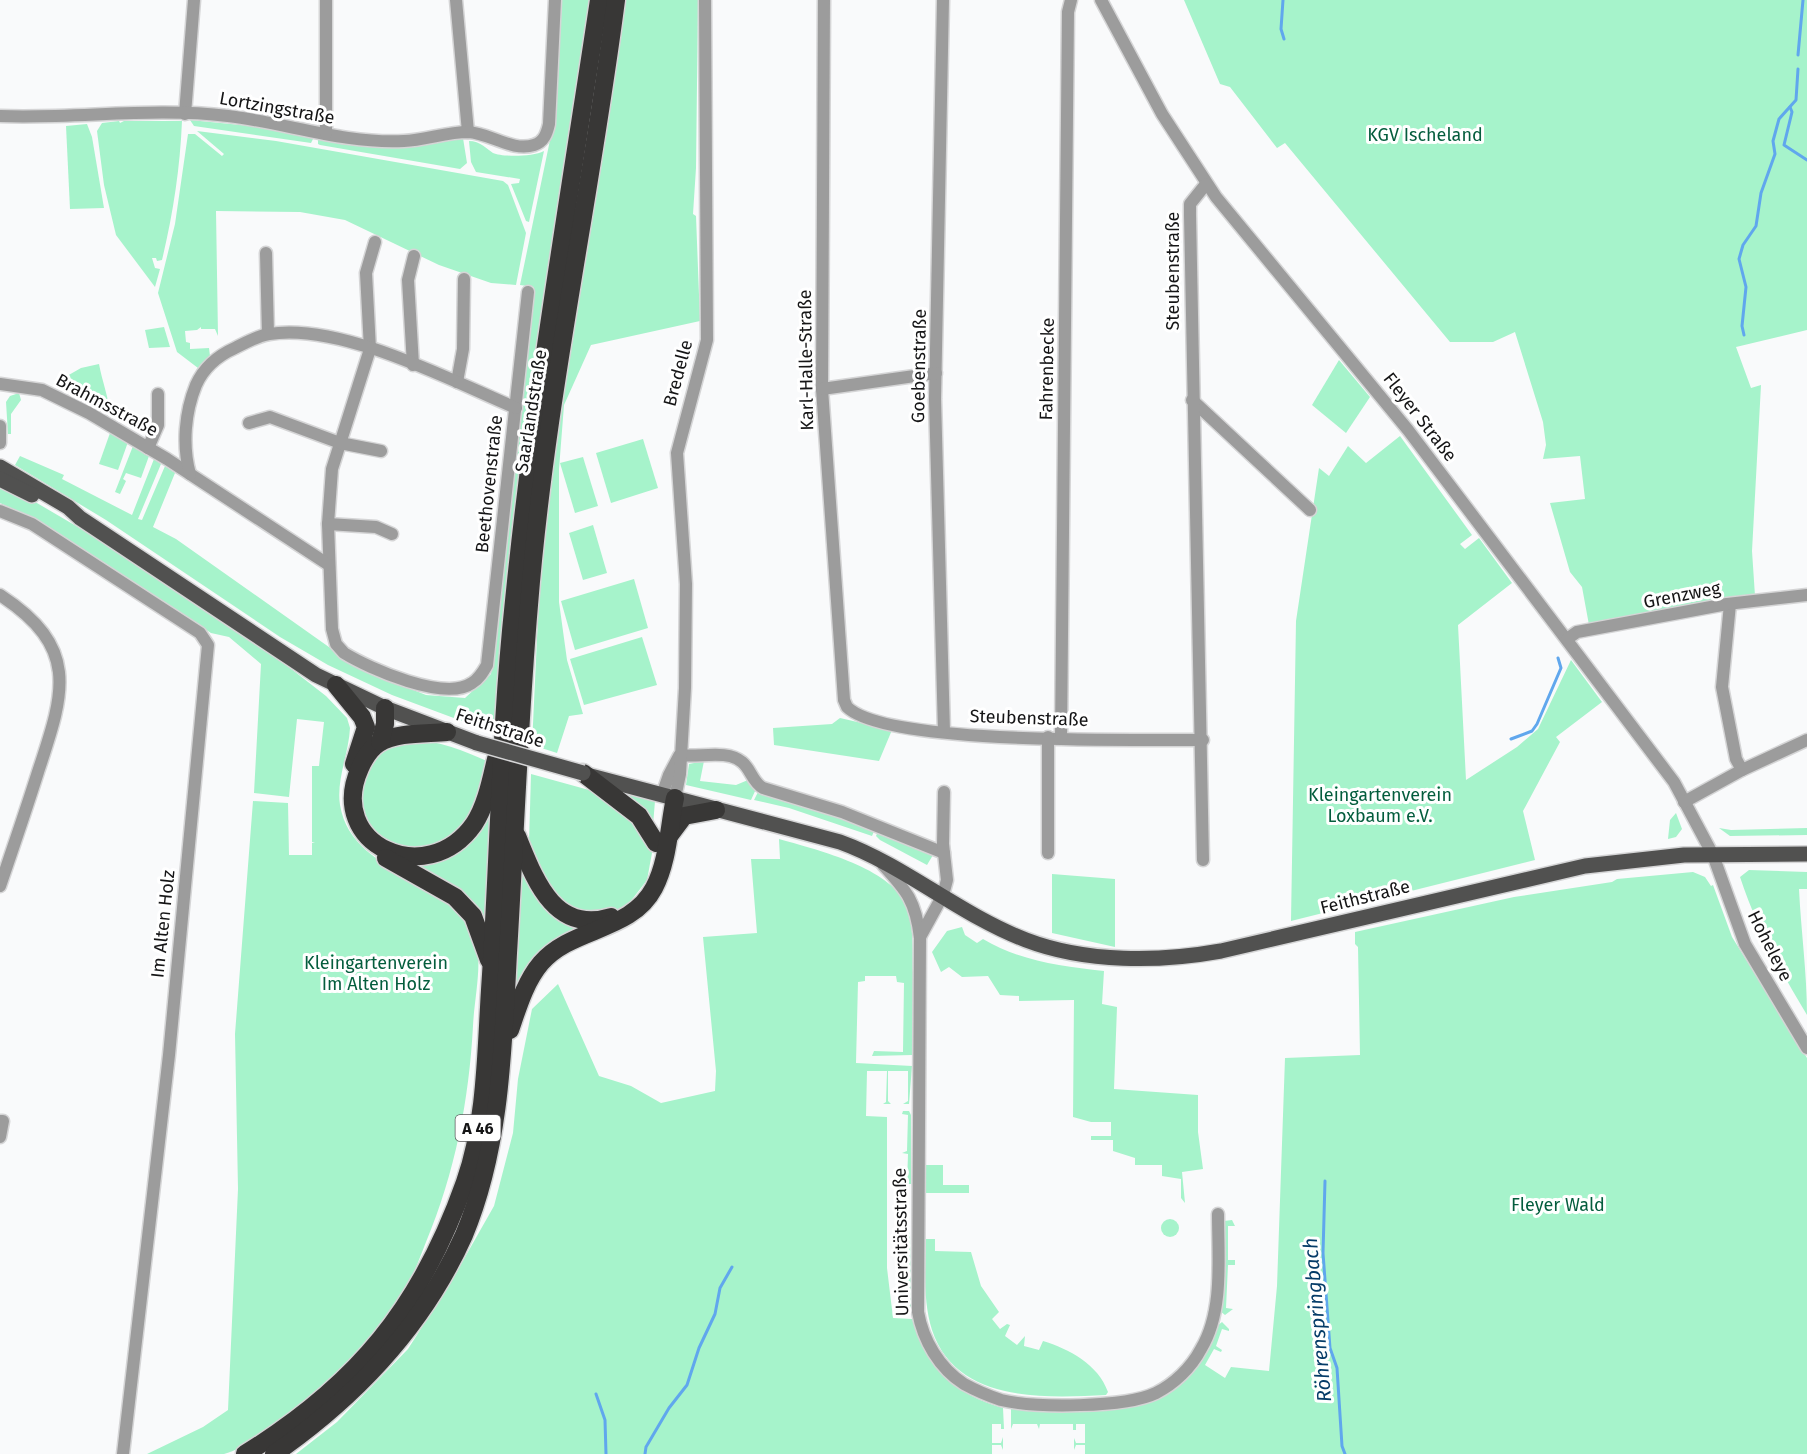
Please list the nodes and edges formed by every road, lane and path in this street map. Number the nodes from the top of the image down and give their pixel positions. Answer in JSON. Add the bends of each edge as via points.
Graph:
{"nodes":[{"id":1,"x":194,"y":0,"type":"edge"},
{"id":2,"x":326,"y":0,"type":"edge"},
{"id":3,"x":456,"y":0,"type":"edge"},
{"id":4,"x":555,"y":0,"type":"edge"},
{"id":5,"x":599,"y":0,"type":"edge"},
{"id":6,"x":616,"y":0,"type":"edge"},
{"id":7,"x":705,"y":0,"type":"edge"},
{"id":8,"x":824,"y":0,"type":"edge"},
{"id":9,"x":943,"y":0,"type":"edge"},
{"id":10,"x":1071,"y":0,"type":"edge"},
{"id":11,"x":1101,"y":0,"type":"edge"},
{"id":12,"x":185,"y":114,"type":"junction"},
{"id":13,"x":0,"y":116,"type":"edge"},
{"id":14,"x":468,"y":132,"type":"junction"},
{"id":15,"x":326,"y":134,"type":"junction"},
{"id":16,"x":1206,"y":184,"type":"junction"},
{"id":17,"x":375,"y":242,"type":"dead end"},
{"id":18,"x":266,"y":253,"type":"dead end"},
{"id":19,"x":414,"y":256,"type":"dead end"},
{"id":20,"x":464,"y":279,"type":"dead end"},
{"id":21,"x":528,"y":292,"type":"dead end"},
{"id":22,"x":268,"y":334,"type":"junction"},
{"id":23,"x":370,"y":349,"type":"junction"},
{"id":24,"x":413,"y":365,"type":"junction"},
{"id":25,"x":936,"y":373,"type":"junction"},
{"id":26,"x":456,"y":382,"type":"junction"},
{"id":27,"x":0,"y":384,"type":"edge"},
{"id":28,"x":822,"y":389,"type":"junction"},
{"id":29,"x":158,"y":394,"type":"dead end"},
{"id":30,"x":1192,"y":400,"type":"junction"},
{"id":31,"x":516,"y":408,"type":"junction"},
{"id":32,"x":249,"y":423,"type":"dead end"},
{"id":33,"x":0,"y":426,"type":"edge"},
{"id":34,"x":0,"y":443,"type":"edge"},
{"id":35,"x":340,"y":443,"type":"junction"},
{"id":36,"x":148,"y":448,"type":"junction"},
{"id":37,"x":381,"y":451,"type":"dead end"},
{"id":38,"x":0,"y":467,"type":"edge"},
{"id":39,"x":190,"y":474,"type":"junction"},
{"id":40,"x":0,"y":479,"type":"edge"},
{"id":41,"x":1310,"y":510,"type":"dead end"},
{"id":42,"x":0,"y":511,"type":"edge"},
{"id":43,"x":80,"y":518,"type":"junction"},
{"id":44,"x":328,"y":524,"type":"junction"},
{"id":45,"x":392,"y":534,"type":"dead end"},
{"id":46,"x":329,"y":565,"type":"junction"},
{"id":47,"x":0,"y":595,"type":"edge"},
{"id":48,"x":1807,"y":595,"type":"edge"},
{"id":49,"x":1730,"y":604,"type":"junction"},
{"id":50,"x":1567,"y":639,"type":"junction"},
{"id":51,"x":336,"y":685,"type":"junction"},
{"id":52,"x":385,"y":708,"type":"junction"},
{"id":53,"x":856,"y":713,"type":"joint"},
{"id":54,"x":506,"y":716,"type":"junction"},
{"id":55,"x":366,"y":727,"type":"junction"},
{"id":56,"x":447,"y":732,"type":"junction"},
{"id":57,"x":944,"y":732,"type":"junction"},
{"id":58,"x":1055,"y":738,"type":"junction"},
{"id":59,"x":1203,"y":740,"type":"junction"},
{"id":60,"x":1807,"y":740,"type":"edge"},
{"id":61,"x":380,"y":742,"type":"junction"},
{"id":62,"x":680,"y":755,"type":"junction"},
{"id":63,"x":1742,"y":770,"type":"junction"},
{"id":64,"x":583,"y":773,"type":"junction"},
{"id":65,"x":944,"y":792,"type":"dead end"},
{"id":66,"x":668,"y":796,"type":"junction"},
{"id":67,"x":1684,"y":802,"type":"junction"},
{"id":68,"x":716,"y":810,"type":"junction"},
{"id":69,"x":515,"y":831,"type":"junction"},
{"id":70,"x":661,"y":843,"type":"junction"},
{"id":71,"x":944,"y":853,"type":"junction"},
{"id":72,"x":1048,"y":853,"type":"dead end"},
{"id":73,"x":1807,"y":854,"type":"edge"},
{"id":74,"x":874,"y":855,"type":"junction"},
{"id":75,"x":1713,"y":855,"type":"junction"},
{"id":76,"x":1203,"y":860,"type":"dead end"},
{"id":77,"x":0,"y":886,"type":"edge"},
{"id":78,"x":943,"y":895,"type":"junction"},
{"id":79,"x":920,"y":938,"type":"junction"},
{"id":80,"x":492,"y":969,"type":"junction"},
{"id":81,"x":1807,"y":1048,"type":"edge"},
{"id":82,"x":501,"y":1054,"type":"junction"},
{"id":83,"x":0,"y":1121,"type":"edge"},
{"id":84,"x":0,"y":1137,"type":"edge"},
{"id":85,"x":1218,"y":1214,"type":"dead end"},
{"id":86,"x":123,"y":1454,"type":"edge"},
{"id":87,"x":245,"y":1454,"type":"edge"},
{"id":88,"x":274,"y":1454,"type":"edge"}],
"edges":[{"from":1,"to":12,"type":"street"},
{"from":2,"to":15,"type":"street"},
{"from":3,"to":14,"type":"street"},
{"from":4,"to":14,"type":"street","name":"Lortzingstraße","via":[[549,124],[544,139],[525,147]]},
{"from":5,"to":54,"type":"highway","name":"Saarlandstraße","via":[[526,491]]},
{"from":6,"to":69,"type":"highway","name":"Saarlandstraße","via":[[541,488],[529,603]]},
{"from":7,"to":62,"type":"street","name":"Bredelle","via":[[706,340],[677,453],[686,584]]},
{"from":8,"to":28,"type":"street","name":"Karl-Halle-Straße"},
{"from":9,"to":25,"type":"street","name":"Goebenstraße"},
{"from":10,"to":58,"type":"street","name":"Fahrenbecke"},
{"from":11,"to":16,"type":"street","name":"Fleyer Straße","via":[[1162,114]]},
{"from":12,"to":13,"type":"street","name":"Lortzingstraße"},
{"from":12,"to":15,"type":"street","name":"Lortzingstraße","via":[[229,116]]},
{"from":14,"to":15,"type":"street","name":"Lortzingstraße","via":[[404,141],[347,139]]},
{"from":16,"to":30,"type":"street","name":"Steubenstraße","via":[[1190,204]]},
{"from":16,"to":50,"type":"street","name":"Fleyer Straße","via":[[1401,421]]},
{"from":17,"to":23,"type":"street","via":[[366,273]]},
{"from":18,"to":22,"type":"street"},
{"from":19,"to":24,"type":"street","via":[[408,280]]},
{"from":20,"to":26,"type":"street","via":[[463,349]]},
{"from":21,"to":31,"type":"street","name":"Beethovenstraße"},
{"from":22,"to":23,"type":"street","name":"Brahmsstraße","via":[[307,334]]},
{"from":22,"to":39,"type":"street","name":"Brahmsstraße","via":[[222,354],[201,374],[188,405],[185,457]]},
{"from":23,"to":24,"type":"street","name":"Brahmsstraße"},
{"from":23,"to":35,"type":"street"},
{"from":24,"to":26,"type":"street","name":"Brahmsstraße"},
{"from":25,"to":28,"type":"street"},
{"from":25,"to":57,"type":"street","name":"Goebenstraße"},
{"from":26,"to":31,"type":"street","name":"Brahmsstraße"},
{"from":27,"to":36,"type":"street","name":"Brahmsstraße","via":[[42,390]]},
{"from":28,"to":53,"type":"street","name":"Karl-Halle-Straße","via":[[844,700]]},
{"from":29,"to":36,"type":"street","via":[[160,414]]},
{"from":30,"to":41,"type":"street"},
{"from":30,"to":59,"type":"street","name":"Steubenstraße"},
{"from":31,"to":46,"type":"street","name":"Beethovenstraße","via":[[490,648],[487,665],[479,677],[469,685],[433,688],[417,685],[344,653],[336,644],[332,629]]},
{"from":32,"to":35,"type":"street","via":[[270,417]]},
{"from":33,"to":34,"type":"street"},
{"from":35,"to":37,"type":"street"},
{"from":35,"to":44,"type":"street","via":[[332,469]]},
{"from":36,"to":39,"type":"street","name":"Brahmsstraße"},
{"from":38,"to":43,"type":"main road","name":"Feithstraße"},
{"from":39,"to":46,"type":"street","name":"Brahmsstraße"},
{"from":40,"to":43,"type":"main road","name":"Feithstraße","via":[[64,514]]},
{"from":42,"to":86,"type":"street","name":"Im Alten Holz","via":[[32,524],[200,633],[208,645],[169,1055]]},
{"from":43,"to":51,"type":"main road","name":"Feithstraße","via":[[297,664]]},
{"from":44,"to":45,"type":"street","via":[[376,527]]},
{"from":44,"to":46,"type":"street"},
{"from":47,"to":77,"type":"street","via":[[42,630],[60,680],[57,716]]},
{"from":48,"to":49,"type":"street","name":"Grenzweg"},
{"from":49,"to":50,"type":"street","name":"Grenzweg","via":[[1577,632]]},
{"from":49,"to":63,"type":"street","via":[[1722,687],[1736,759]]},
{"from":50,"to":67,"type":"street","name":"Fleyer Straße","via":[[1674,782]]},
{"from":51,"to":52,"type":"main road","name":"Feithstraße"},
{"from":51,"to":55,"type":"highway"},
{"from":52,"to":55,"type":"highway"},
{"from":52,"to":56,"type":"main road","name":"Feithstraße"},
{"from":52,"to":61,"type":"highway"},
{"from":53,"to":57,"type":"street","name":"Steubenstraße"},
{"from":54,"to":61,"type":"highway","via":[[491,779],[475,822],[450,848],[435,855],[403,857],[390,853],[375,844],[358,822],[352,792],[369,751]]},
{"from":54,"to":80,"type":"highway"},
{"from":55,"to":80,"type":"highway","via":[[348,792],[359,833],[380,854],[455,897],[473,916]]},
{"from":56,"to":61,"type":"highway"},
{"from":56,"to":64,"type":"main road","name":"Feithstraße","bridge":true},
{"from":57,"to":58,"type":"street","name":"Steubenstraße"},
{"from":58,"to":59,"type":"street","name":"Steubenstraße"},
{"from":58,"to":72,"type":"street","name":"Fahrenbecke"},
{"from":59,"to":76,"type":"street","name":"Steubenstraße"},
{"from":60,"to":63,"type":"street"},
{"from":62,"to":66,"type":"street","name":"Bredelle","via":[[669,775]]},
{"from":62,"to":71,"type":"street","via":[[732,756],[744,763],[763,788],[842,812]]},
{"from":63,"to":67,"type":"street"},
{"from":64,"to":66,"type":"main road","name":"Feithstraße"},
{"from":64,"to":70,"type":"highway","via":[[639,816]]},
{"from":65,"to":71,"type":"street"},
{"from":66,"to":68,"type":"main road","name":"Feithstraße"},
{"from":66,"to":70,"type":"highway"},
{"from":67,"to":75,"type":"street","name":"Fleyer Straße"},
{"from":68,"to":70,"type":"highway","via":[[684,816]]},
{"from":68,"to":74,"type":"main road","name":"Feithstraße","via":[[817,835]]},
{"from":69,"to":70,"type":"highway","via":[[543,894],[562,911],[591,920],[610,917],[633,904],[651,879]]},
{"from":69,"to":82,"type":"highway","name":"Saarlandstraße"},
{"from":70,"to":82,"type":"highway","via":[[654,888],[637,909],[620,921],[570,941],[541,963],[527,984]]},
{"from":71,"to":78,"type":"street","via":[[947,877]]},
{"from":73,"to":75,"type":"main road","name":"Feithstraße"},
{"from":74,"to":78,"type":"main road","name":"Feithstraße"},
{"from":74,"to":79,"type":"street","name":"Universitätsstraße","via":[[912,901]]},
{"from":75,"to":78,"type":"main road","name":"Feithstraße","via":[[1585,866],[1221,951],[1170,957],[1115,957],[1049,947],[1014,934]]},
{"from":75,"to":81,"type":"street","name":"Hoheleye","via":[[1745,944]]},
{"from":78,"to":79,"type":"street","name":"Universitätsstraße"},
{"from":79,"to":85,"type":"street","name":"Universitätsstraße","via":[[918,1312],[927,1341],[947,1370],[975,1390],[1008,1401],[1113,1402],[1154,1394],[1183,1373],[1209,1333],[1216,1291]]},
{"from":80,"to":87,"type":"highway","number":"A 46","via":[[477,1136],[466,1179],[437,1252],[388,1332],[333,1391]]},
{"from":82,"to":88,"type":"highway","number":"A 46","via":[[490,1145],[477,1196],[464,1233],[431,1297],[404,1337],[358,1388]]},
{"from":83,"to":84,"type":"street"}]}
